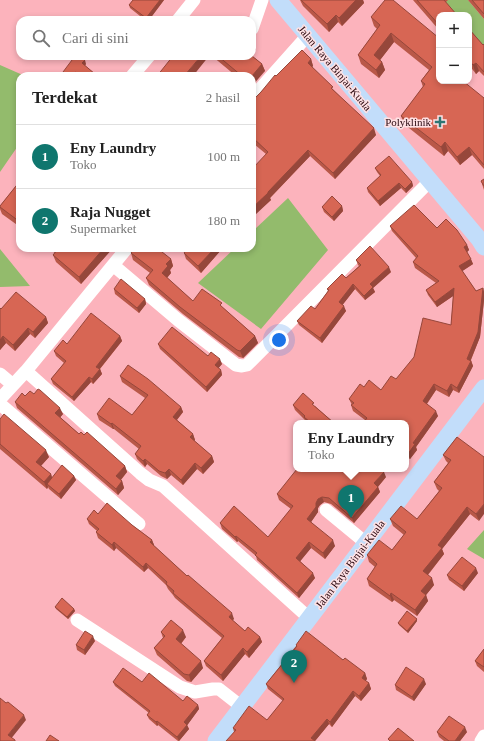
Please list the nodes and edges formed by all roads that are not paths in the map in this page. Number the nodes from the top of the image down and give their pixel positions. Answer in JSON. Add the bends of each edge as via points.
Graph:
{"nodes":[{"id":1,"x":194,"y":0,"type":"edge"},
{"id":2,"x":262,"y":0,"type":"edge"},
{"id":3,"x":278,"y":0,"type":"edge"},
{"id":4,"x":181,"y":16,"type":"edge"},
{"id":5,"x":256,"y":17,"type":"edge"},
{"id":6,"x":308,"y":35,"type":"junction"},
{"id":7,"x":146,"y":60,"type":"edge"},
{"id":8,"x":135,"y":72,"type":"edge"},
{"id":9,"x":256,"y":94,"type":"edge"},
{"id":10,"x":430,"y":181,"type":"junction"},
{"id":11,"x":484,"y":247,"type":"edge"},
{"id":12,"x":124,"y":252,"type":"edge"},
{"id":13,"x":113,"y":265,"type":"junction"},
{"id":14,"x":26,"y":371,"type":"junction"},
{"id":15,"x":0,"y":374,"type":"edge"},
{"id":16,"x":13,"y":385,"type":"junction"},
{"id":17,"x":484,"y":388,"type":"edge"},
{"id":18,"x":0,"y":399,"type":"edge"},
{"id":19,"x":0,"y":404,"type":"edge"},
{"id":20,"x":326,"y":510,"type":"dead end"},
{"id":21,"x":139,"y":524,"type":"dead end"},
{"id":22,"x":366,"y":543,"type":"junction"},
{"id":23,"x":310,"y":618,"type":"junction"},
{"id":24,"x":78,"y":620,"type":"dead end"},
{"id":25,"x":242,"y":707,"type":"junction"},
{"id":26,"x":484,"y":736,"type":"edge"},
{"id":27,"x":216,"y":741,"type":"edge"},
{"id":28,"x":480,"y":741,"type":"edge"}],
"edges":[{"from":1,"to":4,"type":"street"},
{"from":2,"to":5,"type":"street"},
{"from":3,"to":6,"type":"main road","name":"Jalan Raya Binjai-Kuala"},
{"from":6,"to":9,"type":"street"},
{"from":6,"to":10,"type":"main road","name":"Jalan Raya Binjai-Kuala"},
{"from":7,"to":8,"type":"street"},
{"from":10,"to":11,"type":"main road","name":"Jalan Raya Binjai-Kuala"},
{"from":10,"to":13,"type":"street","via":[[247,365],[236,365]]},
{"from":12,"to":13,"type":"street"},
{"from":13,"to":14,"type":"street"},
{"from":14,"to":16,"type":"street"},
{"from":14,"to":23,"type":"street","via":[[140,473],[163,486]]},
{"from":15,"to":16,"type":"street"},
{"from":16,"to":18,"type":"street"},
{"from":17,"to":22,"type":"main road","name":"Jalan Raya Binjai-Kuala"},
{"from":19,"to":21,"type":"street"},
{"from":20,"to":22,"type":"street"},
{"from":22,"to":23,"type":"main road","name":"Jalan Raya Binjai-Kuala"},
{"from":23,"to":25,"type":"main road","name":"Jalan Raya Binjai-Kuala"},
{"from":24,"to":25,"type":"street","via":[[180,687],[195,692],[219,689]]},
{"from":25,"to":27,"type":"main road","name":"Jalan Raya Binjai-Kuala"},
{"from":26,"to":28,"type":"street"}]}
